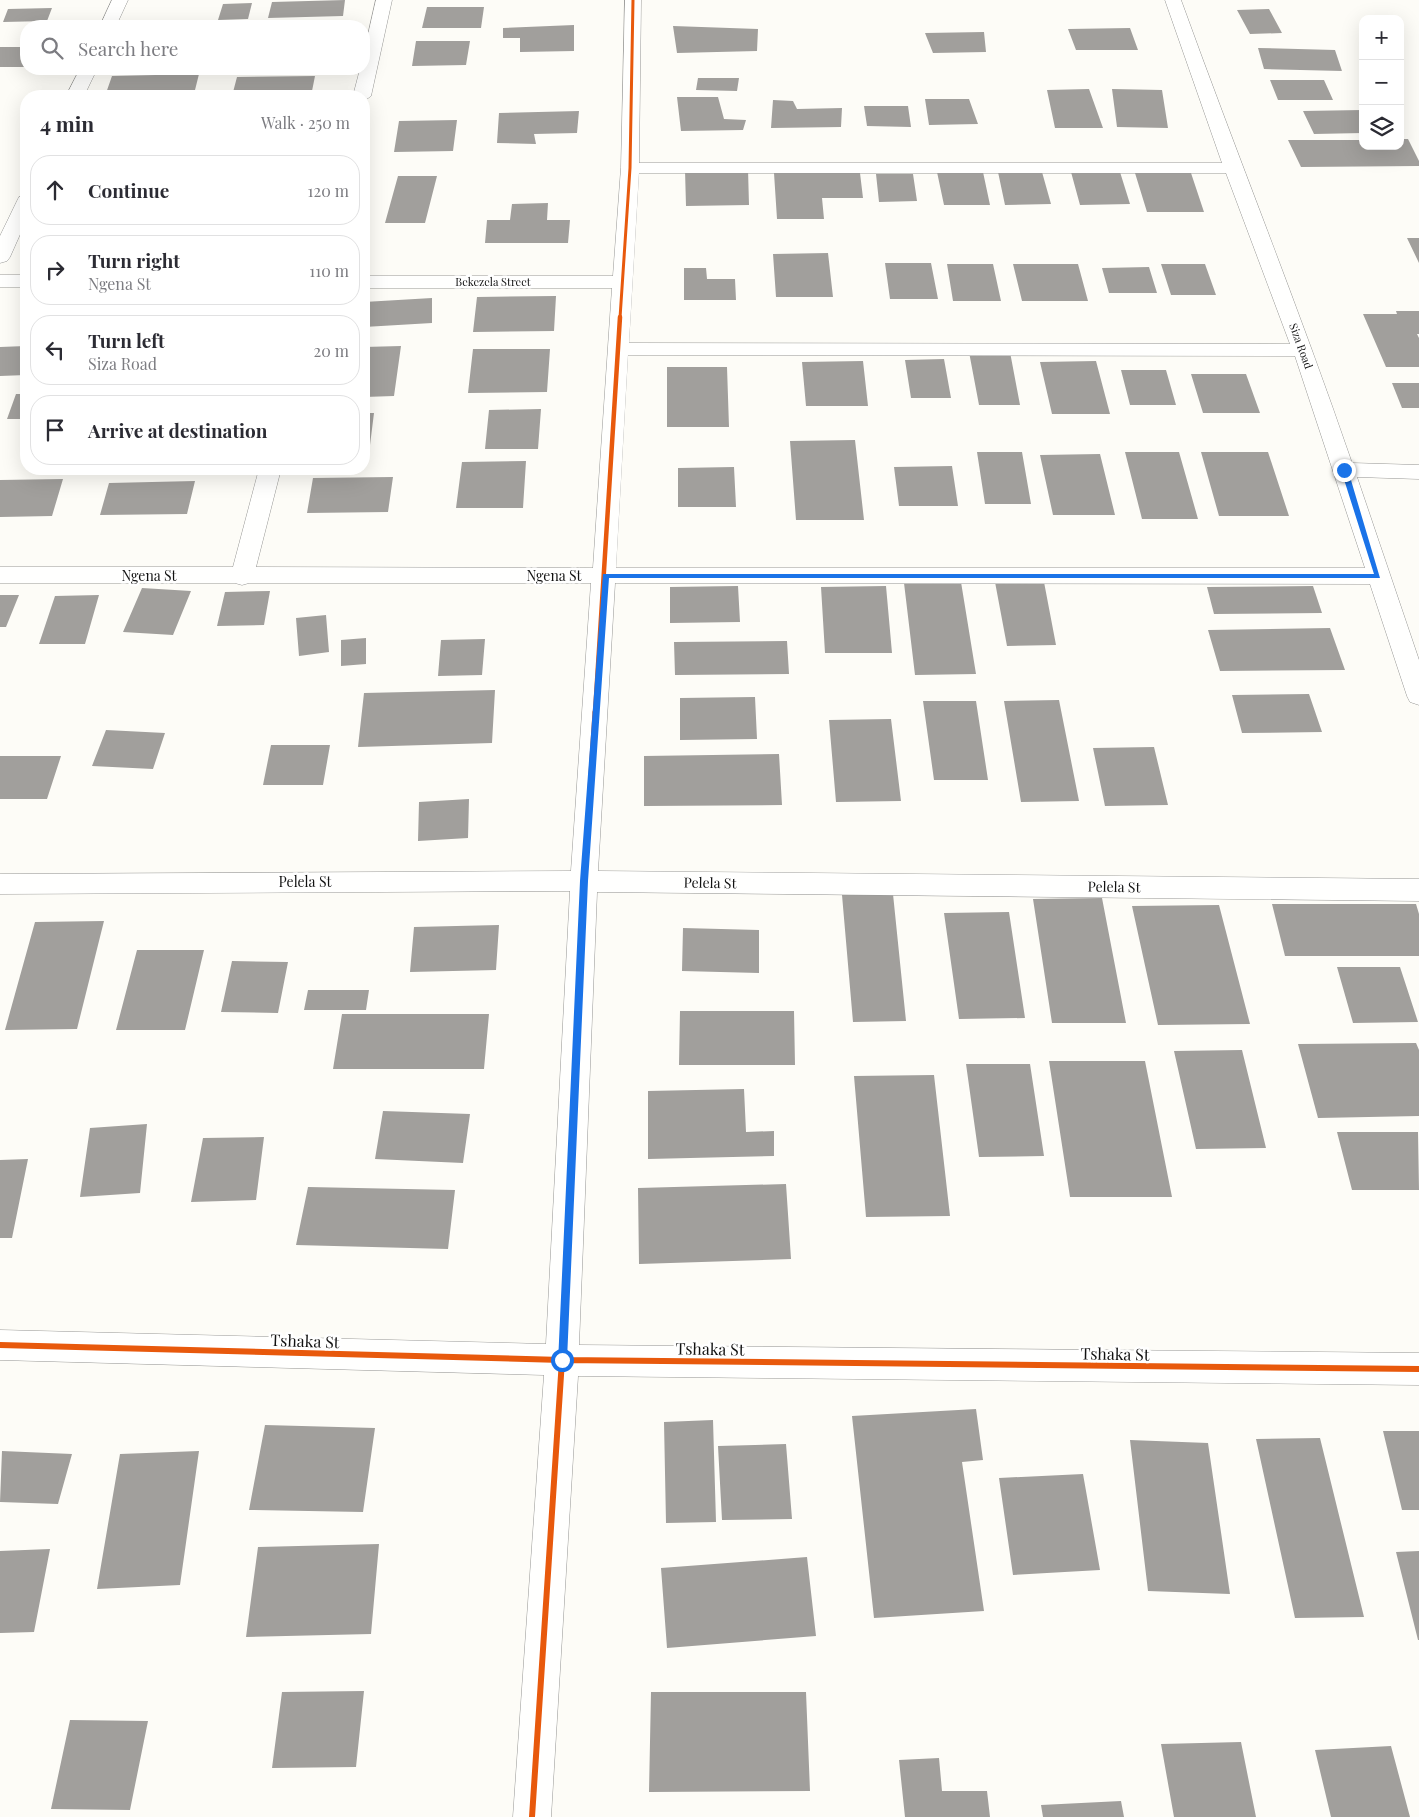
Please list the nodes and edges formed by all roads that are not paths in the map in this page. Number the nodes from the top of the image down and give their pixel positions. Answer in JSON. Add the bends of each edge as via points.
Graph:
{"nodes":[{"id":1,"x":120,"y":0,"type":"edge"},
{"id":2,"x":384,"y":0,"type":"edge"},
{"id":3,"x":633,"y":0,"type":"edge"},
{"id":4,"x":1173,"y":0,"type":"edge"},
{"id":5,"x":111,"y":20,"type":"edge"},
{"id":6,"x":370,"y":61,"type":"edge"},
{"id":7,"x":85,"y":75,"type":"edge"},
{"id":8,"x":367,"y":75,"type":"edge"},
{"id":9,"x":78,"y":90,"type":"edge"},
{"id":10,"x":363,"y":90,"type":"edge"},
{"id":11,"x":630,"y":168,"type":"junction"},
{"id":12,"x":1233,"y":168,"type":"junction"},
{"id":13,"x":20,"y":214,"type":"edge"},
{"id":14,"x":0,"y":257,"type":"edge"},
{"id":15,"x":0,"y":281,"type":"edge"},
{"id":16,"x":20,"y":281,"type":"edge"},
{"id":17,"x":370,"y":282,"type":"edge"},
{"id":18,"x":623,"y":282,"type":"junction"},
{"id":19,"x":620,"y":349,"type":"junction"},
{"id":20,"x":1303,"y":350,"type":"junction"},
{"id":21,"x":1344,"y":470,"type":"junction"},
{"id":22,"x":1419,"y":472,"type":"edge"},
{"id":23,"x":268,"y":475,"type":"edge"},
{"id":24,"x":0,"y":575,"type":"edge"},
{"id":25,"x":605,"y":576,"type":"junction"},
{"id":26,"x":1378,"y":576,"type":"junction"},
{"id":27,"x":242,"y":577,"type":"junction"},
{"id":28,"x":1419,"y":696,"type":"edge"},
{"id":29,"x":584,"y":881,"type":"junction"},
{"id":30,"x":0,"y":884,"type":"edge"},
{"id":31,"x":1419,"y":890,"type":"edge"},
{"id":32,"x":0,"y":1345,"type":"edge"},
{"id":33,"x":562,"y":1360,"type":"junction"},
{"id":34,"x":1419,"y":1370,"type":"edge"},
{"id":35,"x":532,"y":1817,"type":"edge"}],
"edges":[{"from":1,"to":5,"type":"street"},
{"from":2,"to":6,"type":"street"},
{"from":3,"to":11,"type":"street"},
{"from":4,"to":12,"type":"street","name":"Siza Road"},
{"from":7,"to":9,"type":"street"},
{"from":8,"to":10,"type":"street"},
{"from":11,"to":12,"type":"street"},
{"from":11,"to":18,"type":"street"},
{"from":12,"to":20,"type":"street","name":"Siza Road"},
{"from":13,"to":14,"type":"street"},
{"from":15,"to":16,"type":"street"},
{"from":17,"to":18,"type":"street","name":"Bekezela Street"},
{"from":18,"to":19,"type":"street"},
{"from":19,"to":20,"type":"street"},
{"from":19,"to":25,"type":"street"},
{"from":20,"to":21,"type":"street","name":"Siza Road"},
{"from":21,"to":22,"type":"street"},
{"from":21,"to":26,"type":"street","name":"Siza Road"},
{"from":23,"to":27,"type":"street"},
{"from":24,"to":27,"type":"street","name":"Ngena St"},
{"from":25,"to":26,"type":"street","name":"Ngena St"},
{"from":25,"to":27,"type":"street","name":"Ngena St"},
{"from":25,"to":29,"type":"street"},
{"from":26,"to":28,"type":"street","name":"Siza Road"},
{"from":29,"to":30,"type":"street","name":"Pelela St"},
{"from":29,"to":31,"type":"street","name":"Pelela St"},
{"from":29,"to":33,"type":"street"},
{"from":32,"to":33,"type":"street","name":"Tshaka St"},
{"from":33,"to":34,"type":"street","name":"Tshaka St"},
{"from":33,"to":35,"type":"street"}]}
